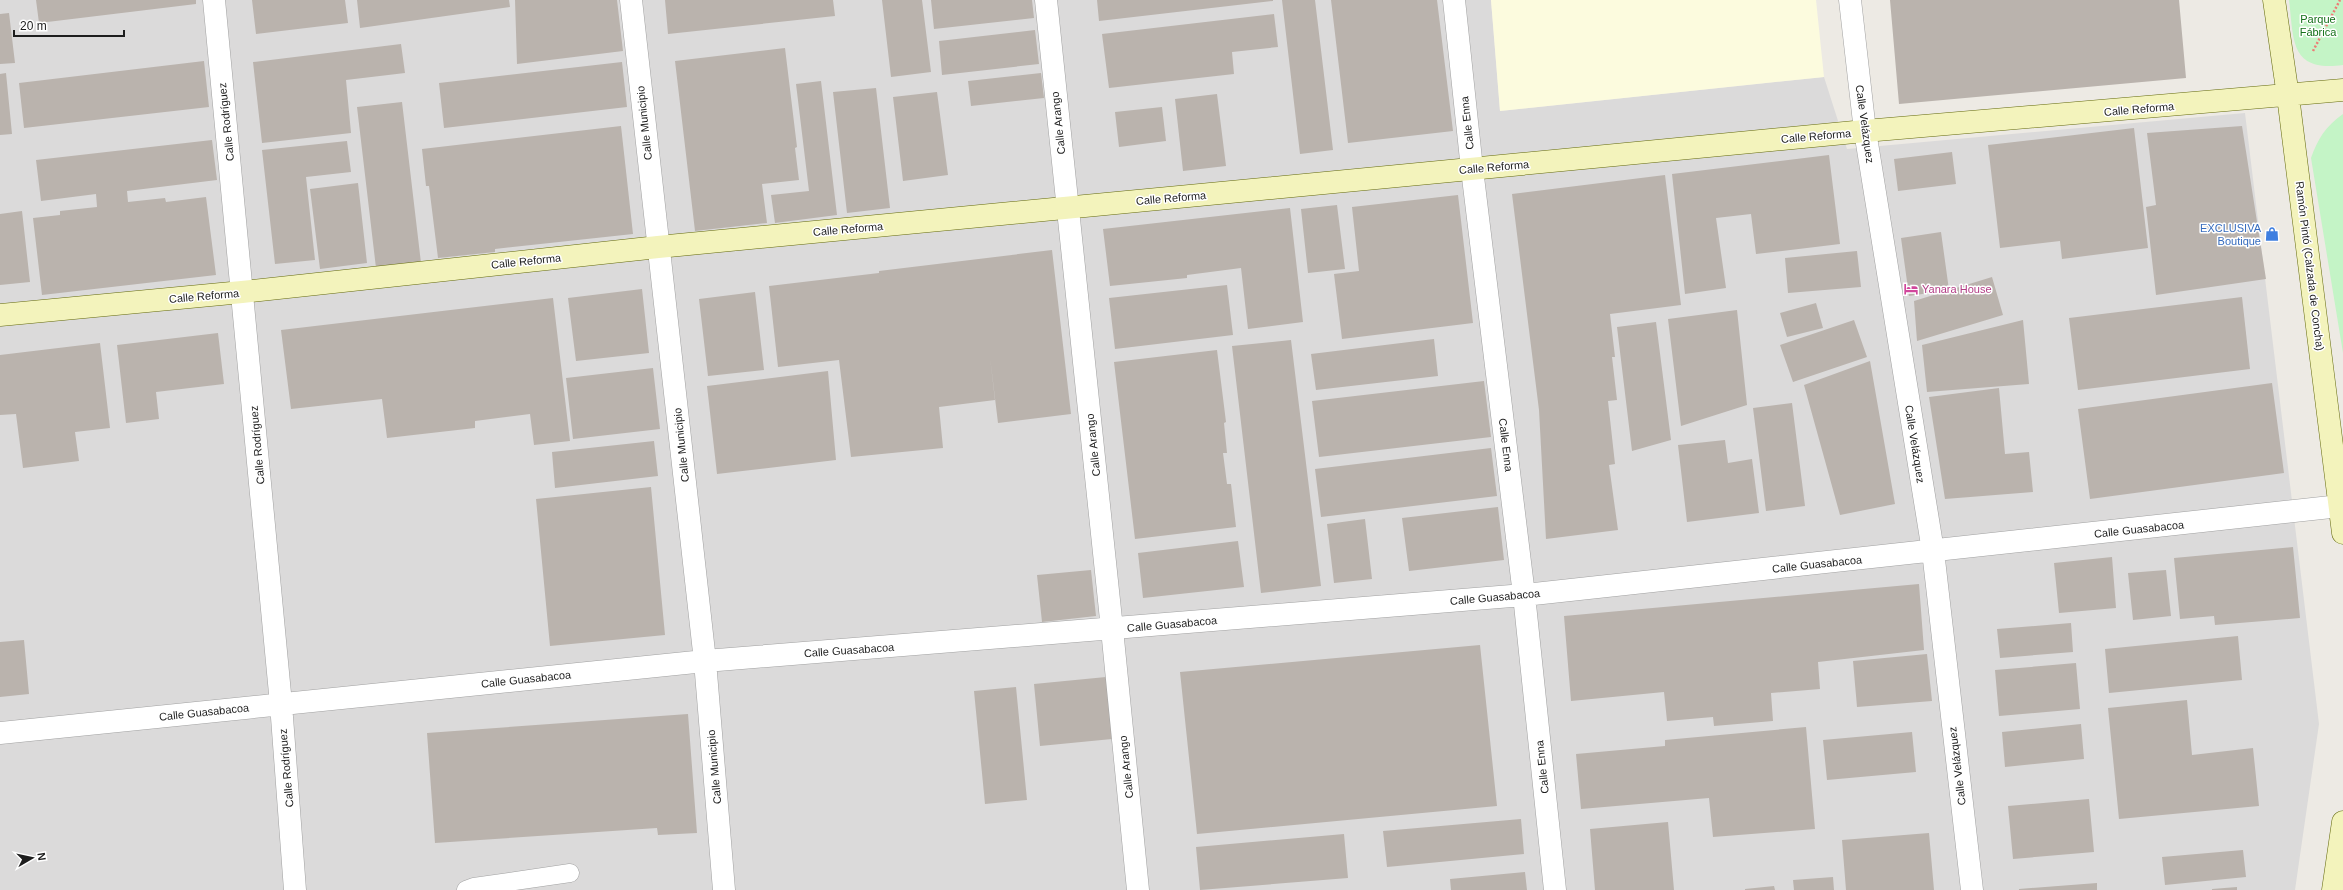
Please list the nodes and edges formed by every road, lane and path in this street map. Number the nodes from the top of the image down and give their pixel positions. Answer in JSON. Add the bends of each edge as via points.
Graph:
{"nodes":[{"id":1,"x":214,"y":0,"type":"edge"},
{"id":2,"x":631,"y":0,"type":"edge"},
{"id":3,"x":1046,"y":0,"type":"edge"},
{"id":4,"x":1454,"y":0,"type":"edge"},
{"id":5,"x":1850,"y":0,"type":"edge"},
{"id":6,"x":2274,"y":0,"type":"edge"},
{"id":7,"x":2343,"y":90,"type":"edge"},
{"id":8,"x":2288,"y":96,"type":"junction"},
{"id":9,"x":1865,"y":132,"type":"junction"},
{"id":10,"x":1472,"y":169,"type":"junction"},
{"id":11,"x":1067,"y":208,"type":"junction"},
{"id":12,"x":658,"y":247,"type":"junction"},
{"id":13,"x":242,"y":292,"type":"junction"},
{"id":14,"x":0,"y":315,"type":"edge"},
{"id":15,"x":2342,"y":506,"type":"edge"},
{"id":16,"x":2343,"y":533,"type":"edge"},
{"id":17,"x":1933,"y":551,"type":"junction"},
{"id":18,"x":1524,"y":595,"type":"junction"},
{"id":19,"x":1112,"y":630,"type":"junction"},
{"id":20,"x":705,"y":661,"type":"junction"},
{"id":21,"x":281,"y":704,"type":"junction"},
{"id":22,"x":0,"y":733,"type":"edge"},
{"id":23,"x":2343,"y":822,"type":"edge"},
{"id":24,"x":570,"y":873,"type":"dead end"},
{"id":25,"x":296,"y":890,"type":"edge"},
{"id":26,"x":466,"y":890,"type":"edge"},
{"id":27,"x":724,"y":890,"type":"edge"},
{"id":28,"x":1138,"y":890,"type":"edge"},
{"id":29,"x":1554,"y":890,"type":"edge"},
{"id":30,"x":1972,"y":890,"type":"edge"},
{"id":31,"x":2333,"y":890,"type":"edge"}],
"edges":[{"from":1,"to":13,"type":"street","name":"Calle Rodríguez"},
{"from":2,"to":12,"type":"street","name":"Calle Municipio"},
{"from":3,"to":11,"type":"street","name":"Calle Arango"},
{"from":4,"to":10,"type":"street","name":"Calle Enna"},
{"from":5,"to":9,"type":"street","name":"Calle Velázquez"},
{"from":6,"to":8,"type":"street","name":"Ramón Pintó (Calzada de Concha)"},
{"from":7,"to":8,"type":"street","name":"Calle Reforma"},
{"from":8,"to":9,"type":"street","name":"Calle Reforma"},
{"from":8,"to":15,"type":"street","name":"Ramón Pintó (Calzada de Concha)"},
{"from":9,"to":10,"type":"street","name":"Calle Reforma"},
{"from":9,"to":17,"type":"street","name":"Calle Velázquez"},
{"from":10,"to":11,"type":"street","name":"Calle Reforma"},
{"from":10,"to":18,"type":"street","name":"Calle Enna"},
{"from":11,"to":12,"type":"street","name":"Calle Reforma"},
{"from":11,"to":19,"type":"street","name":"Calle Arango"},
{"from":12,"to":13,"type":"street","name":"Calle Reforma"},
{"from":12,"to":20,"type":"street","name":"Calle Municipio"},
{"from":13,"to":14,"type":"street","name":"Calle Reforma"},
{"from":13,"to":21,"type":"street","name":"Calle Rodríguez"},
{"from":15,"to":16,"type":"street","name":"Ramón Pintó (Calzada de Concha)"},
{"from":15,"to":17,"type":"street","name":"Calle Guasabacoa"},
{"from":17,"to":18,"type":"street","name":"Calle Guasabacoa"},
{"from":17,"to":30,"type":"street","name":"Calle Velázquez"},
{"from":18,"to":19,"type":"street","name":"Calle Guasabacoa"},
{"from":18,"to":29,"type":"street","name":"Calle Enna"},
{"from":19,"to":20,"type":"street","name":"Calle Guasabacoa"},
{"from":19,"to":28,"type":"street","name":"Calle Arango"},
{"from":20,"to":21,"type":"street","name":"Calle Guasabacoa"},
{"from":20,"to":27,"type":"street","name":"Calle Municipio"},
{"from":21,"to":22,"type":"street","name":"Calle Guasabacoa"},
{"from":21,"to":25,"type":"street","name":"Calle Rodríguez"},
{"from":23,"to":31,"type":"street"},
{"from":24,"to":26,"type":"lane"}]}
